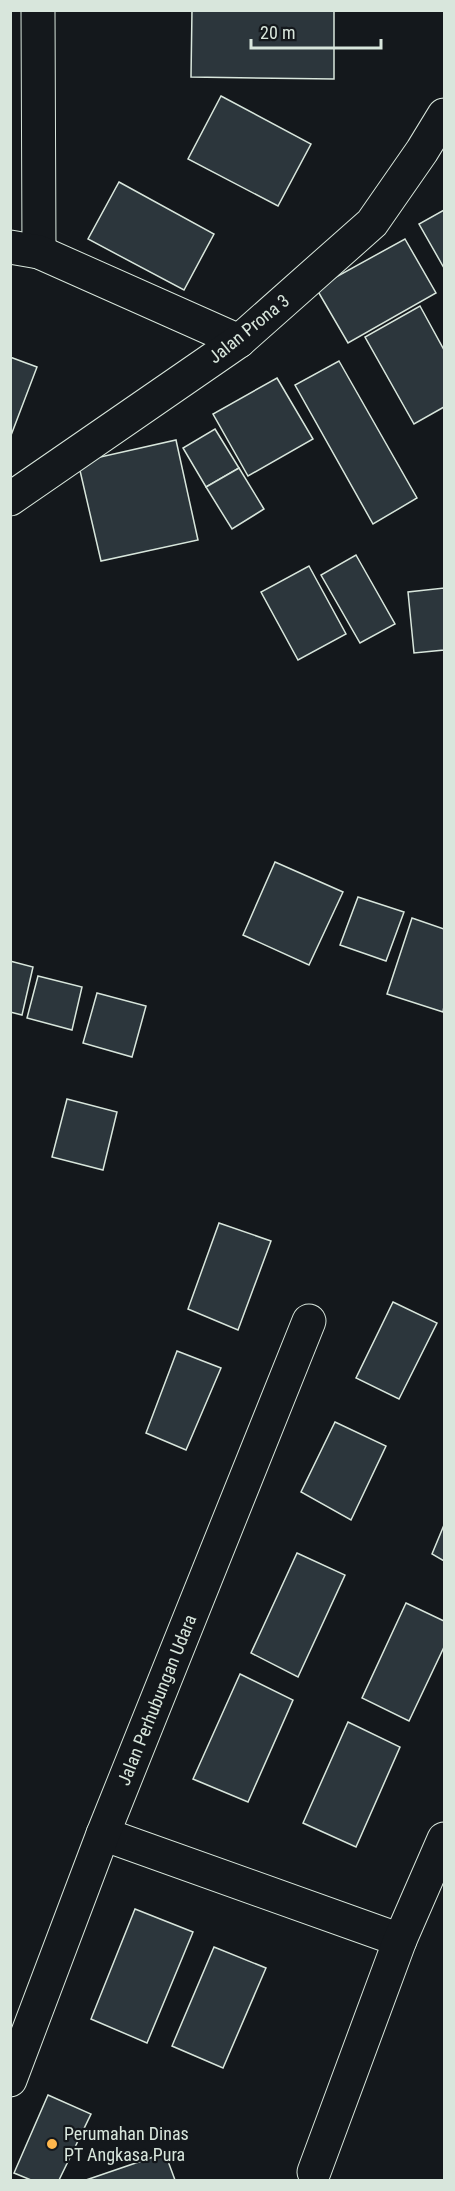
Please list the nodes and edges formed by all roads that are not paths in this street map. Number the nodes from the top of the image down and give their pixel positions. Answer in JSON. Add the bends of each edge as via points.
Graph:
{"nodes":[{"id":1,"x":38,"y":10,"type":"edge"},
{"id":2,"x":444,"y":115,"type":"edge"},
{"id":3,"x":25,"y":250,"type":"edge"},
{"id":4,"x":239,"y":341,"type":"junction"},
{"id":5,"x":10,"y":499,"type":"edge"},
{"id":6,"x":309,"y":1321,"type":"dead end"},
{"id":7,"x":104,"y":1834,"type":"junction"},
{"id":8,"x":444,"y":1839,"type":"edge"},
{"id":9,"x":400,"y":1940,"type":"junction"},
{"id":10,"x":10,"y":2080,"type":"edge"},
{"id":11,"x":314,"y":2172,"type":"dead end"}],
"edges":[{"from":1,"to":3,"type":"street"},
{"from":2,"to":4,"type":"street","name":"Jalan Prona 3","via":[[372,223]]},
{"from":3,"to":4,"type":"street"},
{"from":4,"to":5,"type":"street","name":"Jalan Prona 3"},
{"from":6,"to":7,"type":"street","name":"Jalan Perhubungan Udara"},
{"from":7,"to":9,"type":"street"},
{"from":7,"to":10,"type":"street","name":"Jalan Perhubungan Udara"},
{"from":8,"to":9,"type":"street"},
{"from":9,"to":11,"type":"street"}]}
